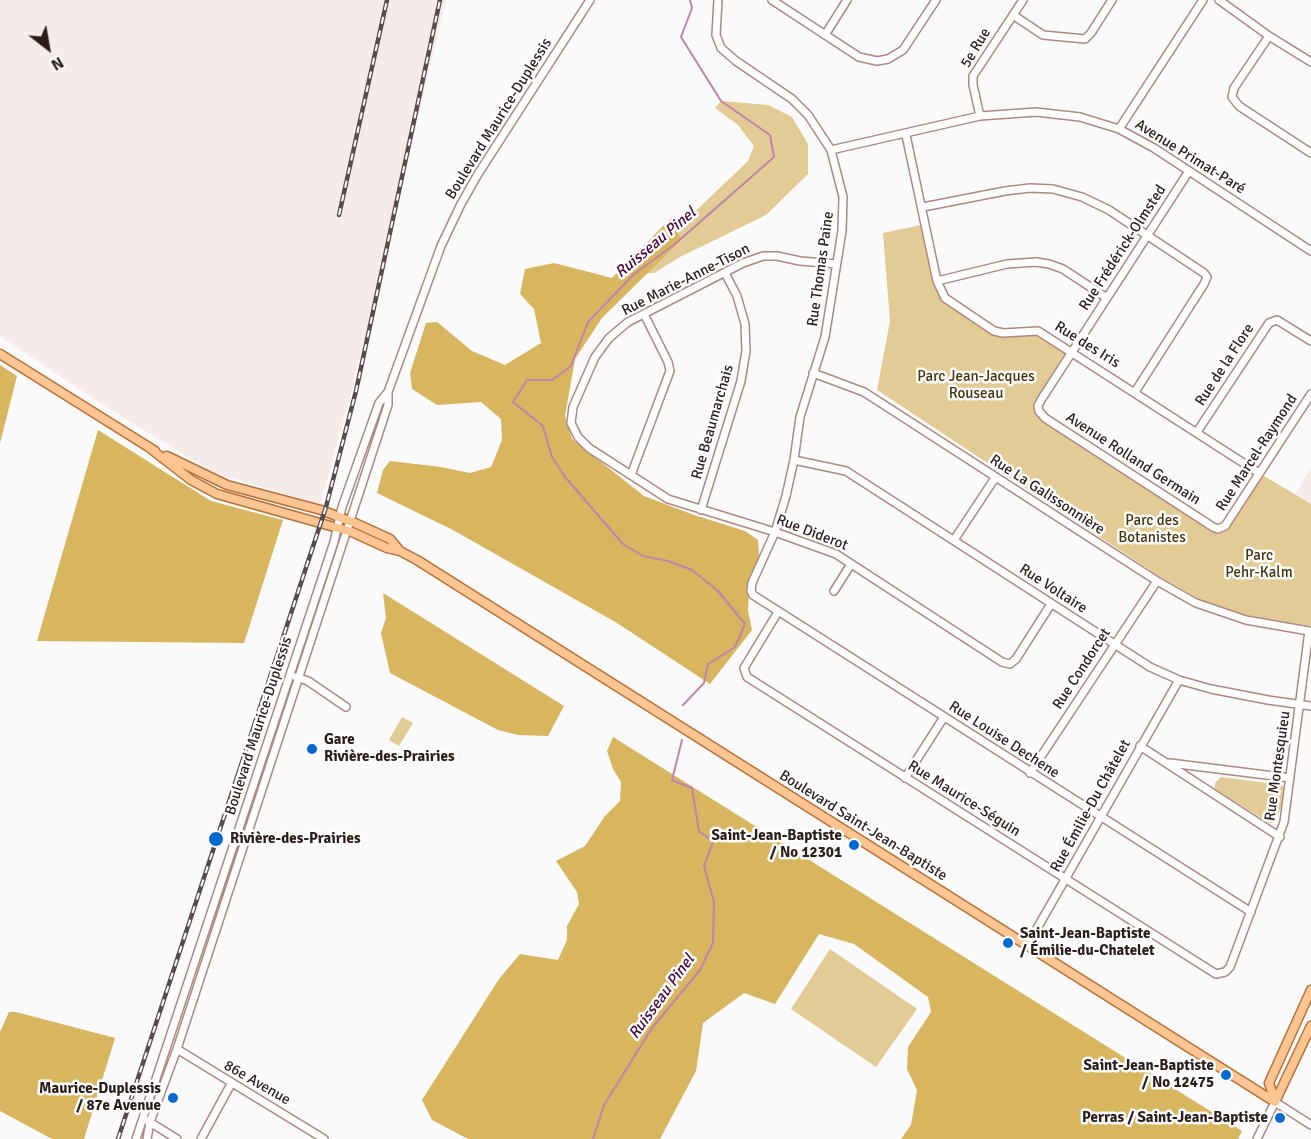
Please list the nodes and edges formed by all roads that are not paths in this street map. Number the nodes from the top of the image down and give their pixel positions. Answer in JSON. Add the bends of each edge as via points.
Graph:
{"nodes":[{"id":1,"x":590,"y":0,"type":"edge"},
{"id":2,"x":718,"y":0,"type":"edge"},
{"id":3,"x":772,"y":0,"type":"edge"},
{"id":4,"x":847,"y":0,"type":"edge"},
{"id":5,"x":936,"y":0,"type":"edge"},
{"id":6,"x":1023,"y":0,"type":"edge"},
{"id":7,"x":1112,"y":0,"type":"edge"},
{"id":8,"x":1203,"y":0,"type":"edge"},
{"id":9,"x":1219,"y":0,"type":"edge"},
{"id":10,"x":1013,"y":15,"type":"junction"},
{"id":11,"x":825,"y":35,"type":"junction"},
{"id":12,"x":1269,"y":36,"type":"junction"},
{"id":13,"x":1311,"y":62,"type":"edge"},
{"id":14,"x":980,"y":117,"type":"junction"},
{"id":15,"x":1119,"y":129,"type":"junction"},
{"id":16,"x":906,"y":135,"type":"junction"},
{"id":17,"x":831,"y":150,"type":"junction"},
{"id":18,"x":1311,"y":153,"type":"edge"},
{"id":19,"x":1189,"y":171,"type":"junction"},
{"id":20,"x":923,"y":207,"type":"junction"},
{"id":21,"x":1148,"y":235,"type":"junction"},
{"id":22,"x":1311,"y":251,"type":"edge"},
{"id":23,"x":836,"y":264,"type":"junction"},
{"id":24,"x":725,"y":273,"type":"junction"},
{"id":25,"x":937,"y":281,"type":"junction"},
{"id":26,"x":1107,"y":298,"type":"junction"},
{"id":27,"x":644,"y":314,"type":"junction"},
{"id":28,"x":1311,"y":341,"type":"edge"},
{"id":29,"x":1072,"y":351,"type":"junction"},
{"id":30,"x":0,"y":354,"type":"edge"},
{"id":31,"x":813,"y":373,"type":"junction"},
{"id":32,"x":388,"y":392,"type":"junction"},
{"id":33,"x":1135,"y":392,"type":"junction"},
{"id":34,"x":1311,"y":394,"type":"edge"},
{"id":35,"x":1041,"y":400,"type":"joint"},
{"id":36,"x":571,"y":423,"type":"joint"},
{"id":37,"x":1197,"y":432,"type":"junction"},
{"id":38,"x":151,"y":448,"type":"junction"},
{"id":39,"x":794,"y":460,"type":"junction"},
{"id":40,"x":1259,"y":473,"type":"junction"},
{"id":41,"x":631,"y":475,"type":"junction"},
{"id":42,"x":995,"y":478,"type":"junction"},
{"id":43,"x":701,"y":510,"type":"junction"},
{"id":44,"x":339,"y":517,"type":"junction"},
{"id":45,"x":349,"y":521,"type":"junction"},
{"id":46,"x":1225,"y":526,"type":"joint"},
{"id":47,"x":336,"y":528,"type":"junction"},
{"id":48,"x":346,"y":530,"type":"junction"},
{"id":49,"x":775,"y":532,"type":"junction"},
{"id":50,"x":954,"y":540,"type":"junction"},
{"id":51,"x":400,"y":551,"type":"junction"},
{"id":52,"x":851,"y":564,"type":"junction"},
{"id":53,"x":1157,"y":581,"type":"junction"},
{"id":54,"x":752,"y":583,"type":"joint"},
{"id":55,"x":834,"y":591,"type":"dead end"},
{"id":56,"x":1051,"y":604,"type":"junction"},
{"id":57,"x":778,"y":612,"type":"junction"},
{"id":58,"x":1309,"y":631,"type":"joint"},
{"id":59,"x":1114,"y":645,"type":"junction"},
{"id":60,"x":291,"y":675,"type":"junction"},
{"id":61,"x":298,"y":678,"type":"junction"},
{"id":62,"x":1179,"y":680,"type":"junction"},
{"id":63,"x":1301,"y":704,"type":"junction"},
{"id":64,"x":1311,"y":705,"type":"edge"},
{"id":65,"x":346,"y":707,"type":"dead end"},
{"id":66,"x":944,"y":717,"type":"junction"},
{"id":67,"x":1140,"y":746,"type":"junction"},
{"id":68,"x":1168,"y":763,"type":"junction"},
{"id":69,"x":1030,"y":773,"type":"junction"},
{"id":70,"x":905,"y":778,"type":"junction"},
{"id":71,"x":1290,"y":778,"type":"junction"},
{"id":72,"x":1100,"y":817,"type":"junction"},
{"id":73,"x":1280,"y":837,"type":"junction"},
{"id":74,"x":1066,"y":879,"type":"junction"},
{"id":75,"x":1251,"y":912,"type":"junction"},
{"id":76,"x":1028,"y":946,"type":"junction"},
{"id":77,"x":1230,"y":967,"type":"joint"},
{"id":78,"x":1311,"y":990,"type":"edge"},
{"id":79,"x":1311,"y":1026,"type":"edge"},
{"id":80,"x":177,"y":1049,"type":"junction"},
{"id":81,"x":231,"y":1084,"type":"junction"},
{"id":82,"x":1275,"y":1102,"type":"junction"},
{"id":83,"x":143,"y":1118,"type":"junction"},
{"id":84,"x":150,"y":1122,"type":"junction"},
{"id":85,"x":1311,"y":1125,"type":"edge"},
{"id":86,"x":136,"y":1139,"type":"edge"},
{"id":87,"x":147,"y":1139,"type":"edge"},
{"id":88,"x":177,"y":1139,"type":"edge"},
{"id":89,"x":201,"y":1139,"type":"edge"},
{"id":90,"x":324,"y":1139,"type":"edge"},
{"id":91,"x":1257,"y":1139,"type":"edge"}],
"edges":[{"from":1,"to":32,"type":"street","name":"Boulevard Maurice-Duplessis","via":[[460,204]]},
{"from":2,"to":17,"type":"street","name":"Rue Thomas Paine","via":[[716,30],[721,48],[792,99],[816,125]]},
{"from":3,"to":11,"type":"street"},
{"from":4,"to":11,"type":"street"},
{"from":5,"to":11,"type":"street","via":[[903,50],[883,61],[859,57]]},
{"from":6,"to":10,"type":"street","name":"5e Rue"},
{"from":7,"to":10,"type":"street","via":[[1085,39],[1043,36]]},
{"from":8,"to":15,"type":"street"},
{"from":9,"to":12,"type":"street"},
{"from":10,"to":14,"type":"street","name":"5e Rue","via":[[973,76]]},
{"from":12,"to":13,"type":"street"},
{"from":12,"to":18,"type":"street","via":[[1232,97],[1239,106]]},
{"from":14,"to":15,"type":"street","name":"Avenue Primat-Paré","via":[[1050,112]]},
{"from":14,"to":16,"type":"street","name":"Avenue Primat-Paré"},
{"from":15,"to":19,"type":"street","name":"Avenue Primat-Paré"},
{"from":16,"to":17,"type":"street","name":"Avenue Primat-Paré"},
{"from":16,"to":20,"type":"street","name":"Rue des Iris"},
{"from":17,"to":23,"type":"street","name":"Rue Thomas Paine","via":[[843,197]]},
{"from":19,"to":21,"type":"street","name":"Rue Frédérick-Olmsted"},
{"from":19,"to":22,"type":"street","name":"Avenue Primat-Paré"},
{"from":20,"to":21,"type":"street","via":[[1005,191],[1053,189],[1109,210]]},
{"from":20,"to":25,"type":"street","name":"Rue des Iris"},
{"from":21,"to":26,"type":"street","name":"Rue Frédérick-Olmsted"},
{"from":21,"to":33,"type":"street","via":[[1201,270],[1206,280]]},
{"from":23,"to":24,"type":"street","name":"Rue Marie-Anne-Tison","via":[[763,256]]},
{"from":23,"to":31,"type":"street","name":"Rue Thomas Paine","via":[[825,337]]},
{"from":24,"to":27,"type":"street","name":"Rue Marie-Anne-Tison"},
{"from":24,"to":43,"type":"street","name":"Rue Beaumarchais","via":[[745,324],[747,351]]},
{"from":25,"to":26,"type":"street","via":[[1007,264],[1036,262],[1063,269]]},
{"from":25,"to":29,"type":"street","name":"Rue des Iris","via":[[945,298],[994,331],[1038,331]]},
{"from":26,"to":29,"type":"street","name":"Rue Frédérick-Olmsted"},
{"from":27,"to":36,"type":"street","name":"Rue Marie-Anne-Tison","via":[[609,338],[595,357],[573,407]]},
{"from":27,"to":41,"type":"street","via":[[670,371]]},
{"from":28,"to":37,"type":"street","name":"Rue de la Flore","via":[[1278,320],[1269,323]]},
{"from":29,"to":33,"type":"street","name":"Rue des Iris"},
{"from":29,"to":35,"type":"street","name":"Rue Frédérick-Olmsted"},
{"from":30,"to":38,"type":"main road","name":"Boulevard Saint-Jean-Baptiste"},
{"from":31,"to":39,"type":"street","name":"Rue Thomas Paine","via":[[800,417]]},
{"from":31,"to":42,"type":"street","name":"Rue La Galissonnière","via":[[864,392]]},
{"from":32,"to":44,"type":"street","name":"Boulevard Maurice-Duplessis","via":[[379,403]]},
{"from":32,"to":45,"type":"street","name":"Boulevard Maurice-Duplessis","via":[[388,405]]},
{"from":33,"to":37,"type":"street","name":"Rue des Iris"},
{"from":34,"to":40,"type":"street","name":"Rue Marcel-Raymond"},
{"from":35,"to":46,"type":"street","name":"Avenue Rolland Germain","via":[[1038,406],[1045,418],[1213,527]]},
{"from":36,"to":41,"type":"street","name":"Rue Diderot","via":[[589,448]]},
{"from":37,"to":40,"type":"street","name":"Rue des Iris"},
{"from":38,"to":44,"type":"main road","name":"Boulevard Saint-Jean-Baptiste","via":[[227,485]]},
{"from":38,"to":47,"type":"main road","name":"Boulevard Saint-Jean-Baptiste","via":[[191,480],[218,494]]},
{"from":39,"to":49,"type":"street","name":"Rue Thomas Paine"},
{"from":39,"to":50,"type":"street","name":"Rue Voltaire","via":[[846,471]]},
{"from":40,"to":46,"type":"street","name":"Rue Marcel-Raymond"},
{"from":41,"to":43,"type":"street","name":"Rue Diderot","via":[[668,499]]},
{"from":42,"to":50,"type":"street"},
{"from":42,"to":53,"type":"street","name":"Rue La Galissonnière"},
{"from":43,"to":49,"type":"street","name":"Rue Diderot"},
{"from":44,"to":45,"type":"main road","name":"Boulevard Saint-Jean-Baptiste"},
{"from":44,"to":47,"type":"street","name":"Boulevard Maurice-Duplessis"},
{"from":45,"to":48,"type":"street","name":"Boulevard Maurice-Duplessis"},
{"from":45,"to":51,"type":"main road","name":"Boulevard Saint-Jean-Baptiste","via":[[390,539]]},
{"from":47,"to":48,"type":"main road","name":"Boulevard Saint-Jean-Baptiste"},
{"from":47,"to":60,"type":"street","name":"Boulevard Maurice-Duplessis"},
{"from":48,"to":51,"type":"main road","name":"Boulevard Saint-Jean-Baptiste"},
{"from":48,"to":61,"type":"street","name":"Boulevard Maurice-Duplessis"},
{"from":49,"to":52,"type":"street","name":"Rue Diderot","via":[[837,554]]},
{"from":49,"to":54,"type":"street","name":"Rue Thomas Paine"},
{"from":50,"to":56,"type":"street","name":"Rue Voltaire"},
{"from":51,"to":76,"type":"main road","name":"Boulevard Saint-Jean-Baptiste"},
{"from":52,"to":55,"type":"street"},
{"from":52,"to":56,"type":"street","name":"Rue Diderot","via":[[1006,664],[1016,659]]},
{"from":53,"to":58,"type":"street","name":"Rue La Galissonnière","via":[[1196,603],[1246,620]]},
{"from":53,"to":59,"type":"street","name":"Rue Condorcet"},
{"from":54,"to":57,"type":"street","name":"Rue Louise Dechene","via":[[751,591],[756,598]]},
{"from":56,"to":59,"type":"street","name":"Rue Voltaire"},
{"from":57,"to":66,"type":"street","name":"Rue Louise Dechene"},
{"from":57,"to":70,"type":"street","name":"Rue Maurice-Séguin","via":[[744,668],[747,677]]},
{"from":58,"to":63,"type":"street","name":"Rue Montesquieu"},
{"from":59,"to":62,"type":"street","name":"Rue Voltaire"},
{"from":59,"to":69,"type":"street","name":"Rue Condorcet"},
{"from":60,"to":61,"type":"street"},
{"from":60,"to":83,"type":"street","name":"Boulevard Maurice-Duplessis"},
{"from":61,"to":65,"type":"street"},
{"from":61,"to":80,"type":"street","name":"Boulevard Maurice-Duplessis"},
{"from":62,"to":63,"type":"street","name":"Rue Voltaire","via":[[1239,695]]},
{"from":62,"to":67,"type":"street","name":"Rue Émilie-Du Châtelet"},
{"from":63,"to":64,"type":"street","name":"Rue Voltaire"},
{"from":63,"to":71,"type":"street","name":"Rue Montesquieu"},
{"from":66,"to":69,"type":"street","name":"Rue Louise Dechene"},
{"from":66,"to":70,"type":"street"},
{"from":67,"to":68,"type":"street"},
{"from":67,"to":72,"type":"street","name":"Rue Émilie-Du Châtelet"},
{"from":68,"to":71,"type":"street"},
{"from":68,"to":73,"type":"street"},
{"from":69,"to":72,"type":"street","name":"Rue Louise Dechene"},
{"from":70,"to":74,"type":"street","name":"Rue Maurice-Séguin"},
{"from":71,"to":73,"type":"street","name":"Rue Montesquieu"},
{"from":72,"to":74,"type":"street","name":"Rue Émilie-Du Châtelet"},
{"from":72,"to":75,"type":"street","name":"Rue Louise Dechene"},
{"from":73,"to":75,"type":"street","name":"Rue Montesquieu"},
{"from":74,"to":76,"type":"street","name":"Rue Émilie-Du Châtelet"},
{"from":74,"to":77,"type":"street","name":"Rue Maurice-Séguin","via":[[1216,974]]},
{"from":75,"to":77,"type":"street","name":"Rue Montesquieu"},
{"from":76,"to":82,"type":"main road","name":"Boulevard Saint-Jean-Baptiste"},
{"from":78,"to":82,"type":"main road","via":[[1269,1083]]},
{"from":79,"to":82,"type":"main road"},
{"from":80,"to":81,"type":"street","name":"86e Avenue"},
{"from":80,"to":84,"type":"street","name":"Boulevard Maurice-Duplessis"},
{"from":81,"to":89,"type":"street"},
{"from":81,"to":90,"type":"street","name":"86e Avenue"},
{"from":82,"to":85,"type":"street","name":"Boulevard Saint-Jean-Baptiste"},
{"from":82,"to":91,"type":"street"},
{"from":83,"to":84,"type":"street"},
{"from":83,"to":86,"type":"street","name":"Boulevard Maurice-Duplessis"},
{"from":84,"to":87,"type":"street","name":"Boulevard Maurice-Duplessis"},
{"from":84,"to":88,"type":"street"}]}
